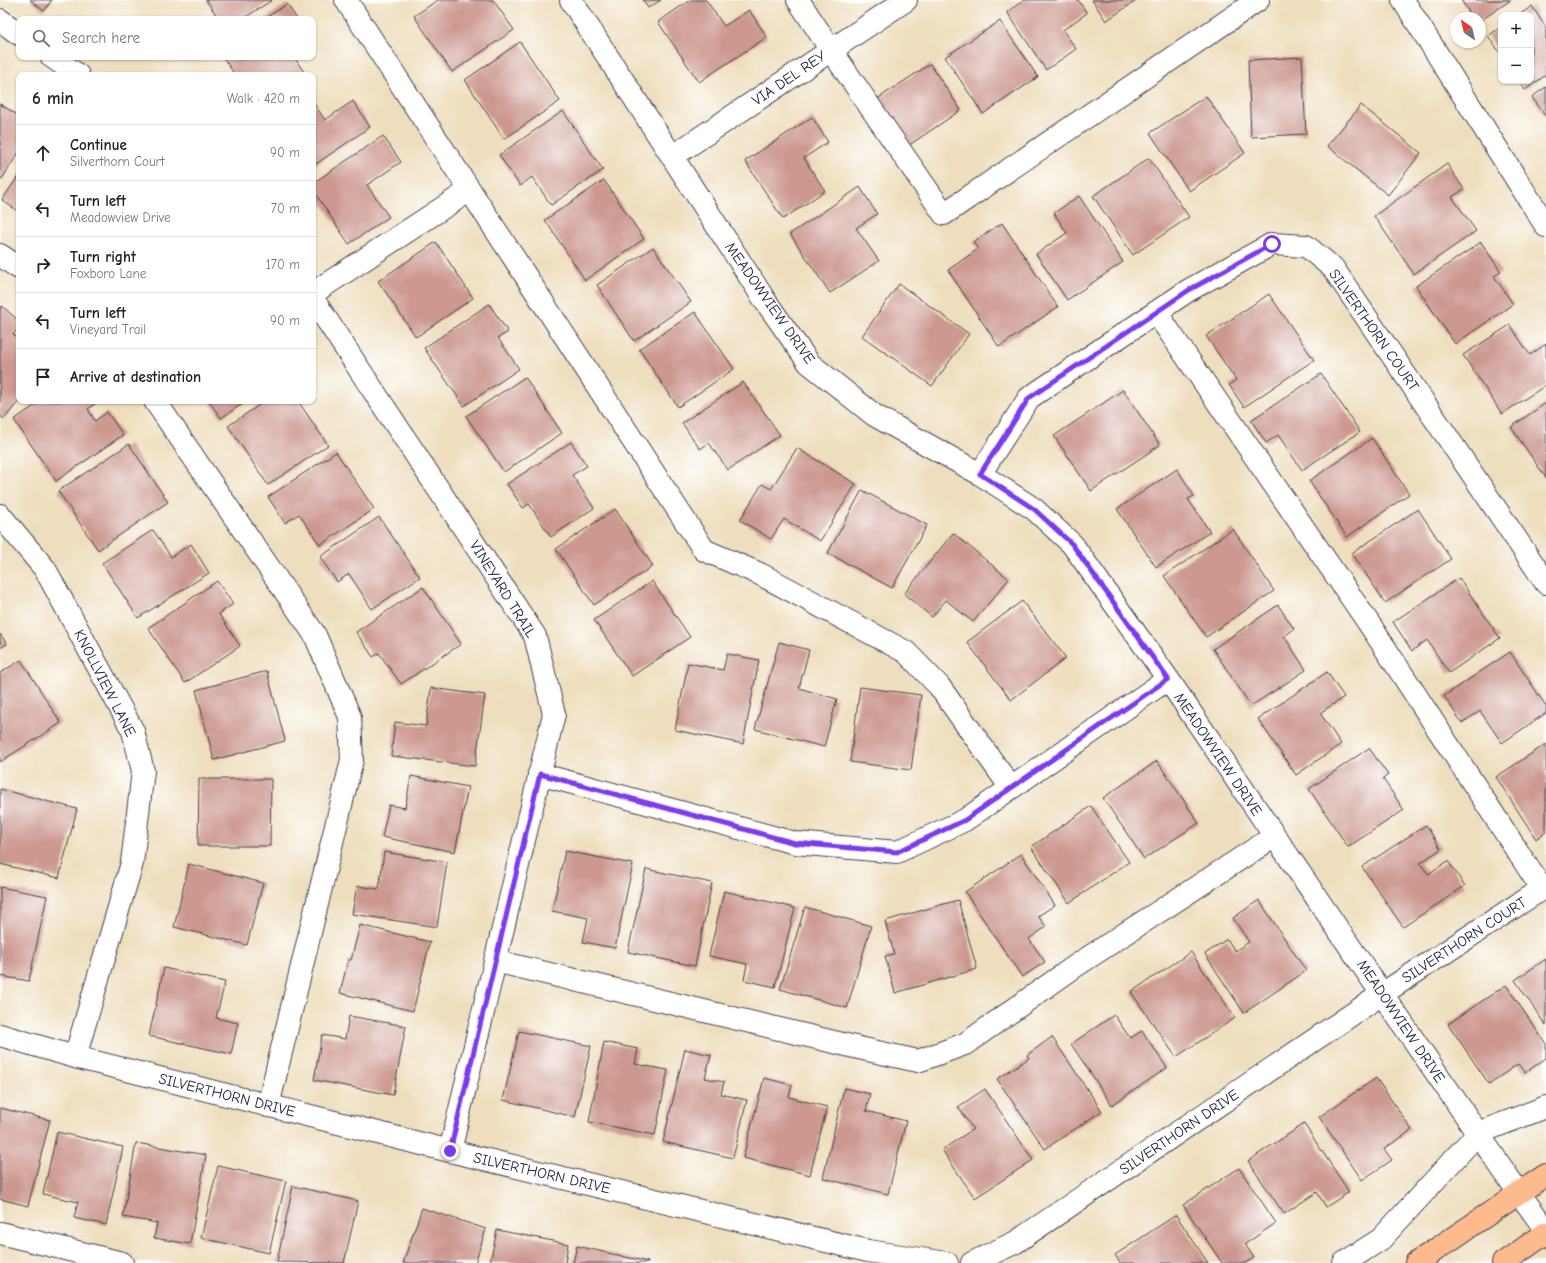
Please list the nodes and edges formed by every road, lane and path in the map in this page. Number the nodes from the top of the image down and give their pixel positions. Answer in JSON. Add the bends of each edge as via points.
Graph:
{"nodes":[{"id":1,"x":346,"y":0,"type":"edge"},
{"id":2,"x":571,"y":0,"type":"edge"},
{"id":3,"x":798,"y":0,"type":"edge"},
{"id":4,"x":906,"y":0,"type":"edge"},
{"id":5,"x":1258,"y":0,"type":"edge"},
{"id":6,"x":1403,"y":0,"type":"edge"},
{"id":7,"x":0,"y":20,"type":"edge"},
{"id":8,"x":16,"y":32,"type":"edge"},
{"id":9,"x":831,"y":50,"type":"junction"},
{"id":10,"x":56,"y":60,"type":"edge"},
{"id":11,"x":74,"y":72,"type":"edge"},
{"id":12,"x":673,"y":156,"type":"junction"},
{"id":13,"x":470,"y":190,"type":"junction"},
{"id":14,"x":1546,"y":226,"type":"edge"},
{"id":15,"x":0,"y":255,"type":"edge"},
{"id":16,"x":16,"y":266,"type":"edge"},
{"id":17,"x":316,"y":291,"type":"edge"},
{"id":18,"x":316,"y":304,"type":"edge"},
{"id":19,"x":1156,"y":312,"type":"junction"},
{"id":20,"x":157,"y":404,"type":"edge"},
{"id":21,"x":980,"y":474,"type":"junction"},
{"id":22,"x":0,"y":515,"type":"edge"},
{"id":23,"x":1546,"y":583,"type":"edge"},
{"id":24,"x":1168,"y":679,"type":"junction"},
{"id":25,"x":540,"y":774,"type":"junction"},
{"id":26,"x":1011,"y":788,"type":"junction"},
{"id":27,"x":1275,"y":836,"type":"junction"},
{"id":28,"x":1544,"y":888,"type":"edge"},
{"id":29,"x":495,"y":961,"type":"junction"},
{"id":30,"x":1382,"y":994,"type":"junction"},
{"id":31,"x":0,"y":1035,"type":"edge"},
{"id":32,"x":75,"y":1057,"type":"junction"},
{"id":33,"x":268,"y":1106,"type":"junction"},
{"id":34,"x":1546,"y":1107,"type":"edge"},
{"id":35,"x":1478,"y":1133,"type":"junction"},
{"id":36,"x":450,"y":1151,"type":"junction"},
{"id":37,"x":1546,"y":1175,"type":"edge"},
{"id":38,"x":1519,"y":1193,"type":"junction"},
{"id":39,"x":1546,"y":1232,"type":"edge"},
{"id":40,"x":0,"y":1233,"type":"edge"},
{"id":41,"x":122,"y":1263,"type":"edge"},
{"id":42,"x":947,"y":1263,"type":"edge"},
{"id":43,"x":972,"y":1263,"type":"edge"},
{"id":44,"x":1344,"y":1263,"type":"edge"},
{"id":45,"x":1416,"y":1263,"type":"edge"},
{"id":46,"x":1503,"y":1263,"type":"edge"}],
"edges":[{"from":1,"to":13,"type":"street"},
{"from":2,"to":12,"type":"street","name":"MEADOWVIEW DRIVE"},
{"from":3,"to":9,"type":"street"},
{"from":4,"to":9,"type":"street","name":"VIA DEL REY"},
{"from":5,"to":9,"type":"street","via":[[944,214]]},
{"from":6,"to":14,"type":"street"},
{"from":7,"to":8,"type":"street"},
{"from":9,"to":12,"type":"street","name":"VIA DEL REY"},
{"from":10,"to":11,"type":"street"},
{"from":12,"to":21,"type":"street","name":"MEADOWVIEW DRIVE","via":[[766,302],[809,363],[874,415]]},
{"from":13,"to":17,"type":"street"},
{"from":13,"to":26,"type":"street","via":[[704,550],[760,574],[906,652],[939,686]]},
{"from":15,"to":16,"type":"street"},
{"from":18,"to":25,"type":"street","name":"VINEYARD TRAIL","via":[[535,636],[554,714]]},
{"from":19,"to":21,"type":"street","name":"SILVERTHORN COURT","via":[[1029,398]]},
{"from":19,"to":23,"type":"street","name":"SILVERTHORN COURT","via":[[1189,290],[1272,244],[1306,246],[1333,268]]},
{"from":19,"to":28,"type":"street","via":[[1372,628]]},
{"from":20,"to":33,"type":"street","via":[[315,635],[350,717],[352,760]]},
{"from":21,"to":24,"type":"street","name":"MEADOWVIEW DRIVE","via":[[1034,509],[1072,544]]},
{"from":22,"to":32,"type":"street","name":"KNOLLVIEW LANE","via":[[45,569],[133,731],[143,771],[132,863]]},
{"from":24,"to":26,"type":"street"},
{"from":24,"to":27,"type":"street","name":"MEADOWVIEW DRIVE"},
{"from":25,"to":26,"type":"street","via":[[795,843],[897,852],[965,820]]},
{"from":25,"to":29,"type":"street","name":"VINEYARD TRAIL"},
{"from":27,"to":29,"type":"street","via":[[1077,964],[965,1044],[918,1061]]},
{"from":27,"to":30,"type":"street","name":"MEADOWVIEW DRIVE"},
{"from":28,"to":30,"type":"street","name":"SILVERTHORN COURT"},
{"from":29,"to":36,"type":"street","name":"VINEYARD TRAIL"},
{"from":30,"to":35,"type":"street","name":"MEADOWVIEW DRIVE"},
{"from":30,"to":43,"type":"street","name":"SILVERTHORN DRIVE","via":[[1016,1242]]},
{"from":31,"to":32,"type":"street","name":"SILVERTHORN DRIVE"},
{"from":32,"to":33,"type":"street","name":"SILVERTHORN DRIVE"},
{"from":33,"to":36,"type":"street","name":"SILVERTHORN DRIVE"},
{"from":34,"to":35,"type":"street"},
{"from":35,"to":38,"type":"street","name":"MEADOWVIEW DRIVE"},
{"from":35,"to":44,"type":"street","via":[[1381,1238]]},
{"from":36,"to":42,"type":"street","name":"SILVERTHORN DRIVE","via":[[868,1251]]},
{"from":37,"to":38,"type":"main road"},
{"from":38,"to":39,"type":"street","name":"MEADOWVIEW DRIVE"},
{"from":38,"to":45,"type":"main road"},
{"from":39,"to":46,"type":"main road"},
{"from":40,"to":41,"type":"street"}]}
